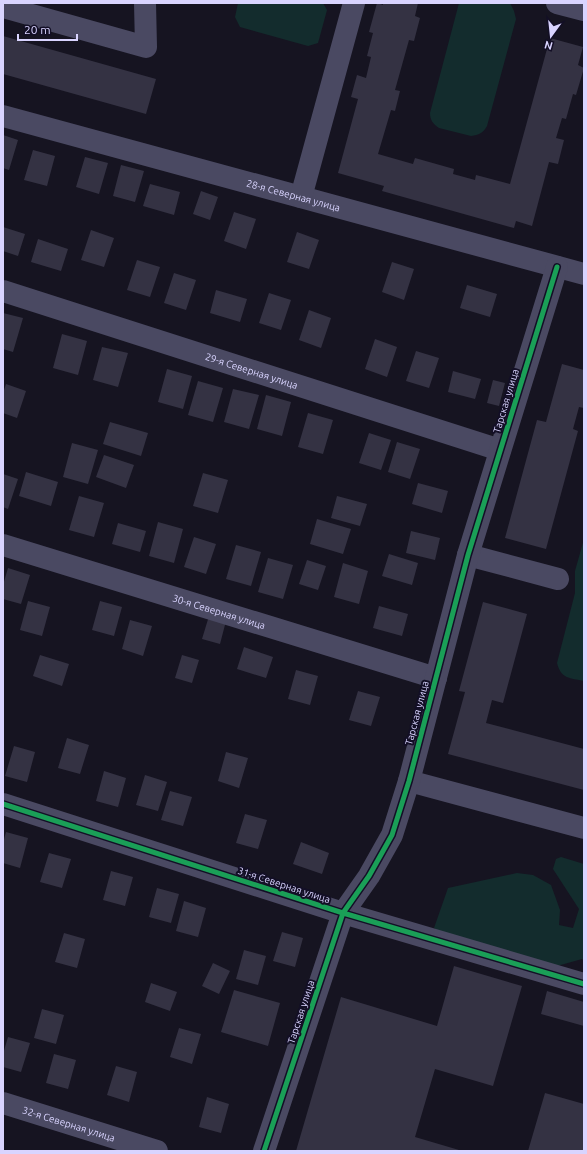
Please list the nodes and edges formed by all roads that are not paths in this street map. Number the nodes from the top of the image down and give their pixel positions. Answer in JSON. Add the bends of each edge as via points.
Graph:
{"nodes":[{"id":1,"x":145,"y":3,"type":"edge"},
{"id":2,"x":354,"y":3,"type":"edge"},
{"id":3,"x":557,"y":3,"type":"edge"},
{"id":4,"x":3,"y":7,"type":"edge"},
{"id":5,"x":584,"y":10,"type":"edge"},
{"id":6,"x":3,"y":116,"type":"edge"},
{"id":7,"x":301,"y":197,"type":"junction"},
{"id":8,"x":557,"y":267,"type":"junction"},
{"id":9,"x":584,"y":272,"type":"edge"},
{"id":10,"x":3,"y":291,"type":"edge"},
{"id":11,"x":500,"y":450,"type":"junction"},
{"id":12,"x":3,"y":545,"type":"edge"},
{"id":13,"x":468,"y":555,"type":"junction"},
{"id":14,"x":558,"y":579,"type":"dead end"},
{"id":15,"x":436,"y":678,"type":"junction"},
{"id":16,"x":409,"y":781,"type":"junction"},
{"id":17,"x":3,"y":804,"type":"edge"},
{"id":18,"x":584,"y":828,"type":"edge"},
{"id":19,"x":343,"y":913,"type":"junction"},
{"id":20,"x":584,"y":984,"type":"edge"},
{"id":21,"x":3,"y":1103,"type":"edge"},
{"id":22,"x":157,"y":1151,"type":"edge"},
{"id":23,"x":264,"y":1151,"type":"edge"}],
"edges":[{"from":1,"to":4,"type":"street","via":[[146,47]]},
{"from":2,"to":7,"type":"street"},
{"from":3,"to":5,"type":"street"},
{"from":6,"to":7,"type":"street","name":"28-я Северная улица"},
{"from":7,"to":8,"type":"street","name":"28-я Северная улица"},
{"from":8,"to":9,"type":"street","name":"28-я Северная улица"},
{"from":8,"to":11,"type":"street","name":"Тарская улица"},
{"from":10,"to":11,"type":"street","name":"29-я Северная улица"},
{"from":11,"to":13,"type":"street","name":"Тарская улица"},
{"from":12,"to":15,"type":"street","name":"30-я Северная улица"},
{"from":13,"to":14,"type":"street"},
{"from":13,"to":15,"type":"street","name":"Тарская улица"},
{"from":15,"to":16,"type":"street","name":"Тарская улица"},
{"from":16,"to":18,"type":"street"},
{"from":16,"to":19,"type":"street","name":"Тарская улица","via":[[392,835],[369,876]]},
{"from":17,"to":19,"type":"street","name":"31-я Северная улица"},
{"from":19,"to":20,"type":"street","name":"31-я Северная улица"},
{"from":19,"to":23,"type":"street","name":"Тарская улица"},
{"from":21,"to":22,"type":"street","name":"32-я Северная улица"}]}
